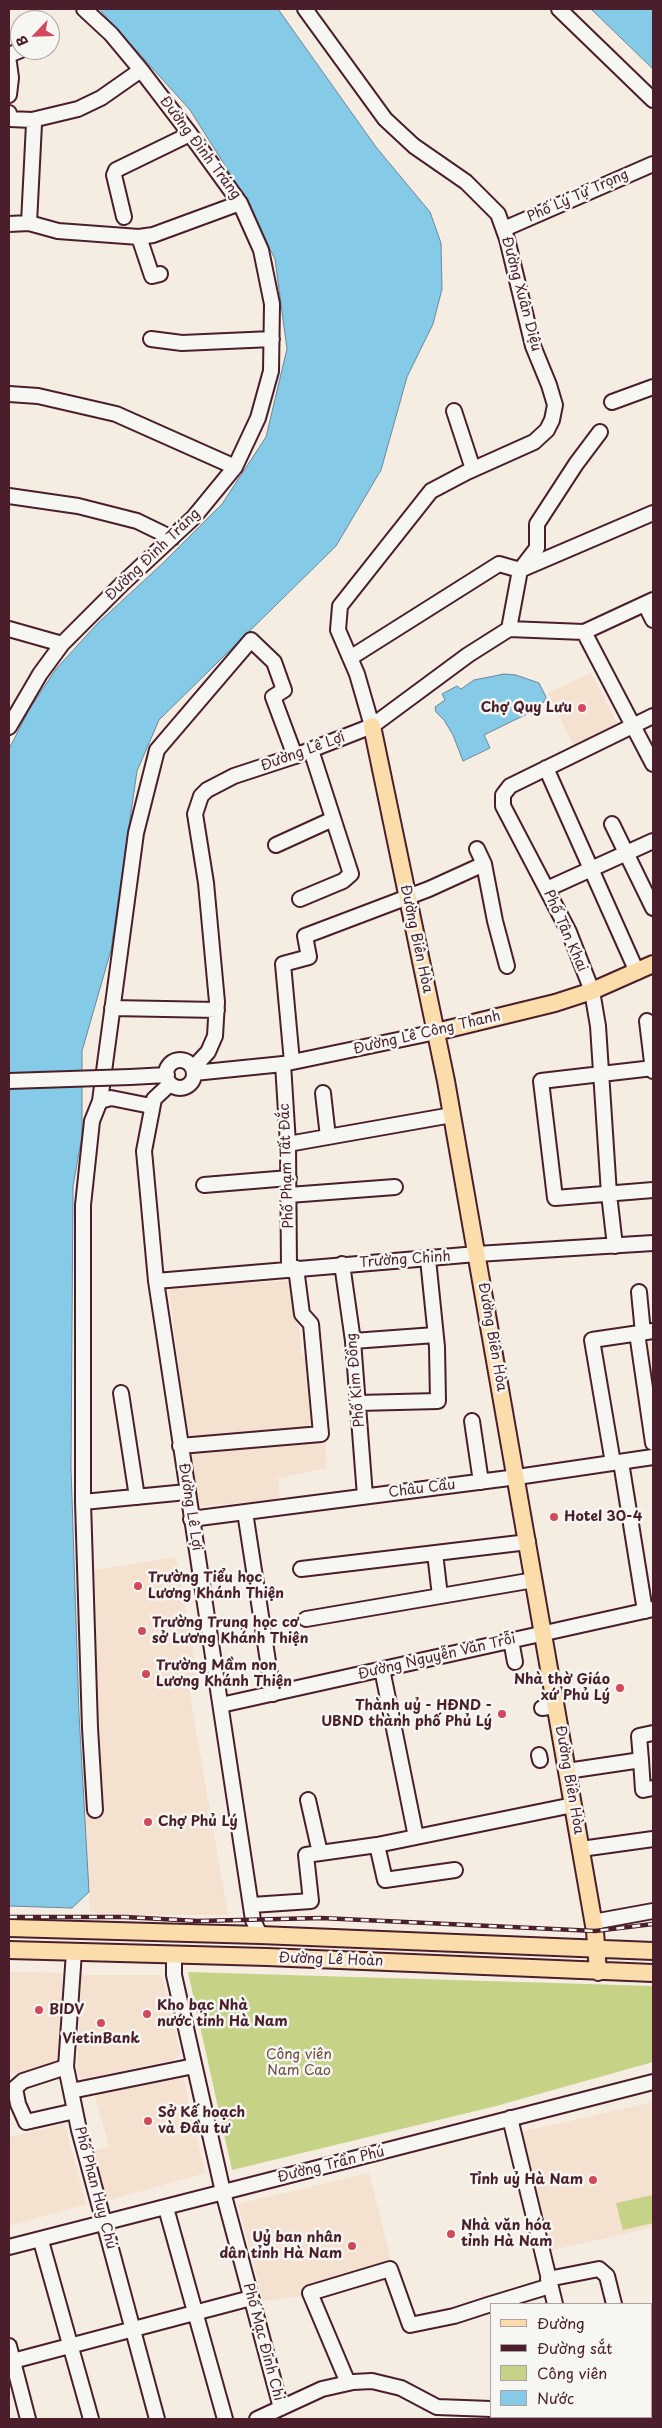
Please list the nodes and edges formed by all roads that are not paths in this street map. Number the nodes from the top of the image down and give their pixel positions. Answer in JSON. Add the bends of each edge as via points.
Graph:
{"nodes":[{"id":1,"x":84,"y":9,"type":"edge"},
{"id":2,"x":305,"y":9,"type":"edge"},
{"id":3,"x":559,"y":9,"type":"edge"},
{"id":4,"x":9,"y":63,"type":"edge"},
{"id":5,"x":141,"y":70,"type":"junction"},
{"id":6,"x":9,"y":95,"type":"edge"},
{"id":7,"x":653,"y":100,"type":"edge"},
{"id":8,"x":9,"y":113,"type":"edge"},
{"id":9,"x":32,"y":120,"type":"junction"},
{"id":10,"x":190,"y":134,"type":"junction"},
{"id":11,"x":653,"y":164,"type":"edge"},
{"id":12,"x":240,"y":203,"type":"junction"},
{"id":13,"x":124,"y":217,"type":"dead end"},
{"id":14,"x":29,"y":223,"type":"junction"},
{"id":15,"x":9,"y":224,"type":"edge"},
{"id":16,"x":504,"y":229,"type":"junction"},
{"id":17,"x":139,"y":237,"type":"junction"},
{"id":18,"x":160,"y":274,"type":"dead end"},
{"id":19,"x":151,"y":339,"type":"dead end"},
{"id":20,"x":272,"y":339,"type":"junction"},
{"id":21,"x":653,"y":387,"type":"edge"},
{"id":22,"x":9,"y":394,"type":"edge"},
{"id":23,"x":612,"y":402,"type":"dead end"},
{"id":24,"x":454,"y":411,"type":"dead end"},
{"id":25,"x":600,"y":432,"type":"dead end"},
{"id":26,"x":235,"y":468,"type":"junction"},
{"id":27,"x":474,"y":470,"type":"junction"},
{"id":28,"x":9,"y":496,"type":"edge"},
{"id":29,"x":653,"y":512,"type":"edge"},
{"id":30,"x":172,"y":538,"type":"junction"},
{"id":31,"x":520,"y":570,"type":"junction"},
{"id":32,"x":649,"y":602,"type":"edge"},
{"id":33,"x":653,"y":620,"type":"edge"},
{"id":34,"x":9,"y":629,"type":"edge"},
{"id":35,"x":509,"y":629,"type":"junction"},
{"id":36,"x":584,"y":632,"type":"junction"},
{"id":37,"x":62,"y":644,"type":"junction"},
{"id":38,"x":350,"y":658,"type":"junction"},
{"id":39,"x":653,"y":716,"type":"edge"},
{"id":40,"x":633,"y":725,"type":"junction"},
{"id":41,"x":372,"y":726,"type":"junction"},
{"id":42,"x":9,"y":727,"type":"edge"},
{"id":43,"x":311,"y":750,"type":"junction"},
{"id":44,"x":295,"y":756,"type":"junction"},
{"id":45,"x":653,"y":764,"type":"edge"},
{"id":46,"x":546,"y":768,"type":"junction"},
{"id":47,"x":334,"y":819,"type":"junction"},
{"id":48,"x":612,"y":824,"type":"dead end"},
{"id":49,"x":653,"y":841,"type":"edge"},
{"id":50,"x":276,"y":845,"type":"dead end"},
{"id":51,"x":477,"y":849,"type":"dead end"},
{"id":52,"x":626,"y":853,"type":"junction"},
{"id":53,"x":484,"y":864,"type":"junction"},
{"id":54,"x":591,"y":869,"type":"junction"},
{"id":55,"x":547,"y":889,"type":"junction"},
{"id":56,"x":407,"y":896,"type":"junction"},
{"id":57,"x":300,"y":899,"type":"dead end"},
{"id":58,"x":653,"y":908,"type":"edge"},
{"id":59,"x":653,"y":964,"type":"edge"},
{"id":60,"x":508,"y":966,"type":"dead end"},
{"id":61,"x":636,"y":972,"type":"junction"},
{"id":62,"x":592,"y":991,"type":"junction"},
{"id":63,"x":112,"y":1008,"type":"junction"},
{"id":64,"x":217,"y":1010,"type":"junction"},
{"id":65,"x":647,"y":1021,"type":"dead end"},
{"id":66,"x":436,"y":1032,"type":"junction"},
{"id":67,"x":287,"y":1063,"type":"junction"},
{"id":68,"x":653,"y":1069,"type":"edge"},
{"id":69,"x":193,"y":1071,"type":"junction"},
{"id":70,"x":602,"y":1075,"type":"junction"},
{"id":71,"x":168,"y":1080,"type":"junction"},
{"id":72,"x":9,"y":1081,"type":"edge"},
{"id":73,"x":323,"y":1093,"type":"dead end"},
{"id":74,"x":100,"y":1101,"type":"junction"},
{"id":75,"x":151,"y":1106,"type":"junction"},
{"id":76,"x":452,"y":1115,"type":"junction"},
{"id":77,"x":328,"y":1137,"type":"junction"},
{"id":78,"x":288,"y":1144,"type":"junction"},
{"id":79,"x":288,"y":1178,"type":"junction"},
{"id":80,"x":204,"y":1185,"type":"dead end"},
{"id":81,"x":395,"y":1187,"type":"dead end"},
{"id":82,"x":653,"y":1190,"type":"edge"},
{"id":83,"x":609,"y":1194,"type":"junction"},
{"id":84,"x":289,"y":1195,"type":"junction"},
{"id":85,"x":653,"y":1243,"type":"edge"},
{"id":86,"x":615,"y":1246,"type":"junction"},
{"id":87,"x":477,"y":1254,"type":"junction"},
{"id":88,"x":428,"y":1259,"type":"junction"},
{"id":89,"x":342,"y":1264,"type":"junction"},
{"id":90,"x":293,"y":1268,"type":"junction"},
{"id":91,"x":156,"y":1281,"type":"junction"},
{"id":92,"x":639,"y":1292,"type":"dead end"},
{"id":93,"x":644,"y":1332,"type":"edge"},
{"id":94,"x":436,"y":1335,"type":"junction"},
{"id":95,"x":353,"y":1342,"type":"junction"},
{"id":96,"x":121,"y":1392,"type":"dead end"},
{"id":97,"x":358,"y":1403,"type":"junction"},
{"id":98,"x":472,"y":1421,"type":"dead end"},
{"id":99,"x":653,"y":1443,"type":"edge"},
{"id":100,"x":180,"y":1446,"type":"junction"},
{"id":101,"x":653,"y":1457,"type":"edge"},
{"id":102,"x":617,"y":1462,"type":"junction"},
{"id":103,"x":517,"y":1477,"type":"junction"},
{"id":104,"x":481,"y":1482,"type":"junction"},
{"id":105,"x":187,"y":1492,"type":"junction"},
{"id":106,"x":365,"y":1496,"type":"junction"},
{"id":107,"x":137,"y":1497,"type":"junction"},
{"id":108,"x":83,"y":1502,"type":"junction"},
{"id":109,"x":245,"y":1512,"type":"junction"},
{"id":110,"x":191,"y":1518,"type":"junction"},
{"id":111,"x":528,"y":1542,"type":"junction"},
{"id":112,"x":435,"y":1553,"type":"junction"},
{"id":113,"x":301,"y":1569,"type":"dead end"},
{"id":114,"x":534,"y":1580,"type":"junction"},
{"id":115,"x":440,"y":1596,"type":"junction"},
{"id":116,"x":649,"y":1610,"type":"edge"},
{"id":117,"x":306,"y":1619,"type":"dead end"},
{"id":118,"x":543,"y":1633,"type":"junction"},
{"id":119,"x":511,"y":1640,"type":"junction"},
{"id":120,"x":515,"y":1662,"type":"dead end"},
{"id":121,"x":382,"y":1669,"type":"junction"},
{"id":122,"x":273,"y":1694,"type":"junction"},
{"id":123,"x":222,"y":1705,"type":"junction"},
{"id":124,"x":653,"y":1733,"type":"edge"},
{"id":125,"x":641,"y":1760,"type":"junction"},
{"id":126,"x":567,"y":1771,"type":"junction"},
{"id":127,"x":653,"y":1788,"type":"edge"},
{"id":128,"x":308,"y":1800,"type":"dead end"},
{"id":129,"x":573,"y":1805,"type":"junction"},
{"id":130,"x":95,"y":1810,"type":"dead end"},
{"id":131,"x":416,"y":1837,"type":"junction"},
{"id":132,"x":653,"y":1839,"type":"edge"},
{"id":133,"x":377,"y":1845,"type":"junction"},
{"id":134,"x":581,"y":1849,"type":"junction"},
{"id":135,"x":320,"y":1853,"type":"junction"},
{"id":136,"x":455,"y":1870,"type":"dead end"},
{"id":137,"x":252,"y":1905,"type":"junction"},
{"id":138,"x":653,"y":1911,"type":"edge"},
{"id":139,"x":594,"y":1922,"type":"junction"},
{"id":140,"x":9,"y":1928,"type":"edge"},
{"id":141,"x":260,"y":1935,"type":"junction"},
{"id":142,"x":9,"y":1950,"type":"edge"},
{"id":143,"x":596,"y":1950,"type":"junction"},
{"id":144,"x":653,"y":1951,"type":"edge"},
{"id":145,"x":74,"y":1952,"type":"junction"},
{"id":146,"x":174,"y":1955,"type":"junction"},
{"id":147,"x":260,"y":1957,"type":"junction"},
{"id":148,"x":598,"y":1972,"type":"junction"},
{"id":149,"x":653,"y":1973,"type":"edge"},
{"id":150,"x":194,"y":2066,"type":"junction"},
{"id":151,"x":66,"y":2068,"type":"junction"},
{"id":152,"x":653,"y":2082,"type":"edge"},
{"id":153,"x":71,"y":2091,"type":"junction"},
{"id":154,"x":14,"y":2105,"type":"edge"},
{"id":155,"x":75,"y":2111,"type":"junction"},
{"id":156,"x":510,"y":2118,"type":"junction"},
{"id":157,"x":223,"y":2192,"type":"junction"},
{"id":158,"x":166,"y":2208,"type":"junction"},
{"id":159,"x":104,"y":2224,"type":"junction"},
{"id":160,"x":41,"y":2241,"type":"junction"},
{"id":161,"x":9,"y":2247,"type":"edge"},
{"id":162,"x":549,"y":2282,"type":"junction"},
{"id":163,"x":251,"y":2298,"type":"junction"},
{"id":164,"x":494,"y":2303,"type":"edge"},
{"id":165,"x":555,"y":2303,"type":"edge"},
{"id":166,"x":614,"y":2303,"type":"edge"},
{"id":167,"x":490,"y":2304,"type":"edge"},
{"id":168,"x":195,"y":2313,"type":"junction"},
{"id":169,"x":132,"y":2331,"type":"junction"},
{"id":170,"x":9,"y":2346,"type":"edge"},
{"id":171,"x":71,"y":2346,"type":"junction"},
{"id":172,"x":11,"y":2362,"type":"edge"},
{"id":173,"x":348,"y":2383,"type":"junction"},
{"id":174,"x":281,"y":2408,"type":"junction"},
{"id":175,"x":490,"y":2409,"type":"edge"},
{"id":176,"x":28,"y":2419,"type":"edge"},
{"id":177,"x":91,"y":2419,"type":"edge"},
{"id":178,"x":157,"y":2419,"type":"edge"},
{"id":179,"x":226,"y":2419,"type":"edge"},
{"id":180,"x":258,"y":2419,"type":"edge"}],
"edges":[{"from":1,"to":5,"type":"street","name":"Đường Đinh Tráng","via":[[111,34]]},
{"from":2,"to":16,"type":"street","name":"Đường Xuân Diệu","via":[[385,119],[414,146],[466,182],[498,214]]},
{"from":3,"to":7,"type":"street"},
{"from":4,"to":6,"type":"street"},
{"from":5,"to":9,"type":"street","via":[[78,109]]},
{"from":5,"to":10,"type":"street","name":"Đường Đinh Tráng"},
{"from":8,"to":9,"type":"street","via":[[10,119]]},
{"from":9,"to":14,"type":"street","via":[[35,133]]},
{"from":10,"to":12,"type":"street","name":"Đường Đinh Tráng"},
{"from":10,"to":13,"type":"street","via":[[116,170],[114,175]]},
{"from":11,"to":16,"type":"street","name":"Phố Lý Tự Trọng"},
{"from":12,"to":17,"type":"street","via":[[153,235]]},
{"from":12,"to":20,"type":"street","name":"Đường Đinh Tráng","via":[[261,250],[272,304]]},
{"from":14,"to":15,"type":"street"},
{"from":14,"to":17,"type":"street","via":[[58,231]]},
{"from":16,"to":27,"type":"street","name":"Đường Xuân Diệu","via":[[532,346],[554,397],[554,413],[546,430],[534,442]]},
{"from":17,"to":18,"type":"street","via":[[152,276]]},
{"from":19,"to":20,"type":"street","via":[[182,343]]},
{"from":20,"to":26,"type":"street","name":"Đường Đinh Tráng","via":[[271,371],[260,409]]},
{"from":21,"to":23,"type":"street"},
{"from":22,"to":26,"type":"street","via":[[48,398],[116,414]]},
{"from":24,"to":27,"type":"street"},
{"from":25,"to":31,"type":"street","via":[[537,524],[537,548]]},
{"from":26,"to":30,"type":"street","name":"Đường Đinh Tráng"},
{"from":27,"to":38,"type":"street","name":"Đường Xuân Diệu","via":[[431,491],[340,606],[338,630]]},
{"from":28,"to":30,"type":"street","via":[[78,506],[137,521]]},
{"from":29,"to":31,"type":"street"},
{"from":30,"to":37,"type":"street","name":"Đường Đinh Tráng"},
{"from":31,"to":35,"type":"street"},
{"from":31,"to":38,"type":"street","via":[[499,564]]},
{"from":32,"to":33,"type":"street"},
{"from":32,"to":36,"type":"street"},
{"from":34,"to":37,"type":"street"},
{"from":35,"to":36,"type":"street"},
{"from":35,"to":41,"type":"street","name":"Đường Lê Lợi"},
{"from":36,"to":40,"type":"street"},
{"from":37,"to":42,"type":"street","name":"Đường Đinh Tráng"},
{"from":38,"to":41,"type":"street","name":"Đường Xuân Diệu"},
{"from":39,"to":40,"type":"street","name":"Phố Tân Khai"},
{"from":40,"to":45,"type":"street"},
{"from":40,"to":46,"type":"street","name":"Phố Tân Khai"},
{"from":41,"to":43,"type":"street","name":"Đường Lê Lợi"},
{"from":41,"to":56,"type":"main road","name":"Đường Biên Hòa"},
{"from":43,"to":44,"type":"street","name":"Đường Lê Lợi"},
{"from":43,"to":47,"type":"street"},
{"from":44,"to":63,"type":"street","via":[[273,697],[284,690],[274,662],[252,640],[157,750],[136,833]]},
{"from":44,"to":64,"type":"street","name":"Đường Lê Lợi","via":[[219,783],[207,790],[198,804],[195,814],[206,883]]},
{"from":46,"to":54,"type":"street"},
{"from":46,"to":55,"type":"street","name":"Phố Tân Khai","via":[[510,786],[503,796],[504,806]]},
{"from":47,"to":50,"type":"street"},
{"from":47,"to":57,"type":"street","via":[[351,874],[343,881]]},
{"from":48,"to":52,"type":"street"},
{"from":49,"to":52,"type":"street"},
{"from":51,"to":53,"type":"street"},
{"from":52,"to":54,"type":"street"},
{"from":52,"to":58,"type":"street"},
{"from":53,"to":56,"type":"street","via":[[429,890]]},
{"from":53,"to":60,"type":"street"},
{"from":54,"to":55,"type":"street"},
{"from":54,"to":61,"type":"street"},
{"from":55,"to":62,"type":"street","name":"Phố Tân Khai","via":[[569,932]]},
{"from":56,"to":66,"type":"main road","name":"Đường Biên Hòa"},
{"from":56,"to":67,"type":"street","name":"Phố Phạm Tất Đắc","via":[[305,936],[309,957],[283,964]]},
{"from":59,"to":61,"type":"main road","name":"Đường Lê Công Thanh"},
{"from":61,"to":62,"type":"main road","name":"Đường Lê Công Thanh"},
{"from":62,"to":66,"type":"main road","name":"Đường Lê Công Thanh"},
{"from":62,"to":70,"type":"street","name":"Phố Tân Khai"},
{"from":63,"to":64,"type":"street"},
{"from":63,"to":74,"type":"street"},
{"from":64,"to":69,"type":"street","name":"Đường Lê Lợi","via":[[215,1036],[208,1052]]},
{"from":65,"to":68,"type":"street"},
{"from":66,"to":67,"type":"street","name":"Đường Lê Công Thanh"},
{"from":66,"to":76,"type":"main road","name":"Đường Biên Hòa"},
{"from":67,"to":69,"type":"street","name":"Đường Lê Công Thanh"},
{"from":67,"to":78,"type":"street","name":"Phố Phạm Tất Đắc"},
{"from":68,"to":70,"type":"street"},
{"from":69,"to":71,"type":"street","via":[[192,1081],[186,1087],[178,1088]]},
{"from":69,"to":71,"type":"street","via":[[186,1062],[176,1061],[169,1066]]},
{"from":70,"to":83,"type":"street","name":"Phố Tân Khai"},
{"from":70,"to":83,"type":"street","via":[[541,1082],[555,1198]]},
{"from":71,"to":72,"type":"street","bridge":true,"via":[[130,1077]]},
{"from":71,"to":75,"type":"street","name":"Đường Lê Lợi"},
{"from":73,"to":77,"type":"street"},
{"from":74,"to":75,"type":"street","via":[[111,1098]]},
{"from":74,"to":108,"type":"street","via":[[92,1121],[83,1205]]},
{"from":75,"to":91,"type":"street","name":"Đường Lê Lợi","via":[[144,1151]]},
{"from":76,"to":77,"type":"street"},
{"from":76,"to":87,"type":"main road","name":"Đường Biên Hòa"},
{"from":77,"to":78,"type":"street"},
{"from":78,"to":79,"type":"street","name":"Phố Phạm Tất Đắc"},
{"from":79,"to":80,"type":"street"},
{"from":79,"to":84,"type":"street","name":"Phố Phạm Tất Đắc"},
{"from":81,"to":84,"type":"street"},
{"from":82,"to":83,"type":"street"},
{"from":83,"to":86,"type":"street","name":"Phố Tân Khai"},
{"from":84,"to":90,"type":"street","name":"Phố Phạm Tất Đắc"},
{"from":85,"to":86,"type":"street","name":"Trường Chinh"},
{"from":86,"to":87,"type":"street","name":"Trường Chinh"},
{"from":87,"to":88,"type":"street","name":"Trường Chinh"},
{"from":87,"to":103,"type":"main road","name":"Đường Biên Hòa"},
{"from":88,"to":89,"type":"street","name":"Trường Chinh"},
{"from":88,"to":94,"type":"street"},
{"from":89,"to":90,"type":"street","name":"Trường Chinh"},
{"from":89,"to":95,"type":"street","name":"Phố Kim Đồng"},
{"from":90,"to":91,"type":"street","name":"Trường Chinh"},
{"from":90,"to":100,"type":"street","name":"Phố Phạm Tất Đắc","via":[[302,1314],[311,1324],[321,1434]]},
{"from":91,"to":100,"type":"street","name":"Đường Lê Lợi"},
{"from":92,"to":93,"type":"street"},
{"from":93,"to":99,"type":"street"},
{"from":93,"to":102,"type":"street","via":[[592,1340]]},
{"from":94,"to":95,"type":"street"},
{"from":94,"to":97,"type":"street","via":[[438,1401]]},
{"from":95,"to":97,"type":"street","name":"Phố Kim Đồng"},
{"from":96,"to":107,"type":"street"},
{"from":97,"to":106,"type":"street","name":"Phố Kim Đồng"},
{"from":98,"to":104,"type":"street"},
{"from":100,"to":105,"type":"street","name":"Đường Lê Lợi"},
{"from":101,"to":102,"type":"street","name":"Châu Cầu"},
{"from":102,"to":103,"type":"street","name":"Châu Cầu"},
{"from":102,"to":116,"type":"street"},
{"from":103,"to":104,"type":"street","name":"Châu Cầu"},
{"from":103,"to":111,"type":"main road","name":"Đường Biên Hòa"},
{"from":104,"to":106,"type":"street","name":"Châu Cầu"},
{"from":105,"to":107,"type":"street"},
{"from":105,"to":110,"type":"street","name":"Đường Lê Lợi"},
{"from":106,"to":109,"type":"street","name":"Châu Cầu"},
{"from":107,"to":108,"type":"street"},
{"from":108,"to":130,"type":"street"},
{"from":109,"to":110,"type":"street","name":"Châu Cầu"},
{"from":109,"to":122,"type":"street"},
{"from":110,"to":123,"type":"street","name":"Đường Lê Lợi"},
{"from":111,"to":112,"type":"street"},
{"from":111,"to":114,"type":"main road","name":"Đường Biên Hòa"},
{"from":112,"to":113,"type":"street"},
{"from":112,"to":115,"type":"street"},
{"from":114,"to":115,"type":"street"},
{"from":114,"to":118,"type":"main road","name":"Đường Biên Hòa"},
{"from":115,"to":117,"type":"street"},
{"from":116,"to":118,"type":"street","name":"Đường Nguyễn Văn Trỗi"},
{"from":118,"to":119,"type":"street","name":"Đường Nguyễn Văn Trỗi"},
{"from":118,"to":126,"type":"main road","name":"Đường Biên Hòa","via":[[549,1707]]},
{"from":119,"to":120,"type":"street"},
{"from":119,"to":121,"type":"street","name":"Đường Nguyễn Văn Trỗi"},
{"from":121,"to":122,"type":"street","name":"Đường Nguyễn Văn Trỗi"},
{"from":121,"to":131,"type":"street"},
{"from":122,"to":123,"type":"street","name":"Đường Nguyễn Văn Trỗi"},
{"from":123,"to":137,"type":"street","name":"Đường Lê Lợi"},
{"from":124,"to":125,"type":"street","via":[[639,1736]]},
{"from":125,"to":126,"type":"street"},
{"from":125,"to":127,"type":"street","via":[[643,1790]]},
{"from":126,"to":129,"type":"main road","name":"Đường Biên Hòa"},
{"from":128,"to":135,"type":"street"},
{"from":129,"to":131,"type":"street"},
{"from":129,"to":134,"type":"main road","name":"Đường Biên Hòa"},
{"from":131,"to":133,"type":"street"},
{"from":132,"to":134,"type":"street"},
{"from":133,"to":135,"type":"street"},
{"from":133,"to":136,"type":"street","via":[[385,1880]]},
{"from":134,"to":139,"type":"main road","name":"Đường Biên Hòa"},
{"from":135,"to":137,"type":"street","via":[[306,1855],[310,1901]]},
{"from":137,"to":141,"type":"street","name":"Đường Lê Lợi","via":[[253,1920]]},
{"from":138,"to":139,"type":"street"},
{"from":139,"to":143,"type":"main road","name":"Đường Biên Hòa"},
{"from":140,"to":141,"type":"main road","name":"Đường Lê Hoàn"},
{"from":141,"to":143,"type":"main road","name":"Đường Lê Hoàn"},
{"from":141,"to":147,"type":"main road"},
{"from":142,"to":145,"type":"main road","name":"Đường Lê Hoàn"},
{"from":143,"to":144,"type":"main road","name":"Đường Lê Hoàn"},
{"from":143,"to":148,"type":"main road","name":"Đường Biên Hòa"},
{"from":145,"to":146,"type":"main road","name":"Đường Lê Hoàn"},
{"from":145,"to":151,"type":"street","name":"Phố Phan Huy Chú"},
{"from":146,"to":147,"type":"main road","name":"Đường Lê Hoàn"},
{"from":146,"to":150,"type":"street","name":"Phố Mạc Đĩnh Chi","via":[[174,1975]]},
{"from":147,"to":148,"type":"main road","name":"Đường Lê Hoàn"},
{"from":148,"to":149,"type":"main road","name":"Đường Lê Hoàn"},
{"from":150,"to":153,"type":"street"},
{"from":150,"to":157,"type":"street","name":"Phố Mạc Đĩnh Chi"},
{"from":151,"to":153,"type":"street","name":"Phố Phan Huy Chú"},
{"from":151,"to":154,"type":"street","via":[[19,2083],[15,2088]]},
{"from":152,"to":156,"type":"street","name":"Đường Trần Phú"},
{"from":153,"to":155,"type":"street","name":"Phố Phan Huy Chú"},
{"from":154,"to":155,"type":"street","via":[[24,2121],[29,2123]]},
{"from":155,"to":159,"type":"street","name":"Phố Phan Huy Chú"},
{"from":156,"to":157,"type":"street","name":"Đường Trần Phú"},
{"from":156,"to":162,"type":"street"},
{"from":157,"to":158,"type":"street","name":"Đường Trần Phú"},
{"from":157,"to":163,"type":"street","name":"Phố Mạc Đĩnh Chi"},
{"from":158,"to":159,"type":"street","name":"Đường Trần Phú"},
{"from":158,"to":168,"type":"street"},
{"from":159,"to":160,"type":"street","name":"Đường Trần Phú"},
{"from":159,"to":169,"type":"street","name":"Phố Phan Huy Chú"},
{"from":160,"to":161,"type":"street","name":"Đường Trần Phú"},
{"from":160,"to":171,"type":"street"},
{"from":162,"to":164,"type":"street"},
{"from":162,"to":165,"type":"street"},
{"from":162,"to":166,"type":"street","via":[[599,2269],[607,2276]]},
{"from":163,"to":168,"type":"street"},
{"from":163,"to":174,"type":"street","name":"Phố Mạc Đĩnh Chi"},
{"from":167,"to":173,"type":"street","via":[[410,2325],[390,2269],[310,2293]]},
{"from":168,"to":169,"type":"street"},
{"from":168,"to":179,"type":"street"},
{"from":169,"to":171,"type":"street"},
{"from":169,"to":178,"type":"street","name":"Phố Phan Huy Chú"},
{"from":170,"to":172,"type":"street"},
{"from":171,"to":172,"type":"street"},
{"from":171,"to":177,"type":"street"},
{"from":172,"to":176,"type":"street"},
{"from":173,"to":174,"type":"street","via":[[322,2389]]},
{"from":173,"to":175,"type":"street","via":[[372,2381],[401,2388],[437,2407]]},
{"from":174,"to":180,"type":"street"}]}
